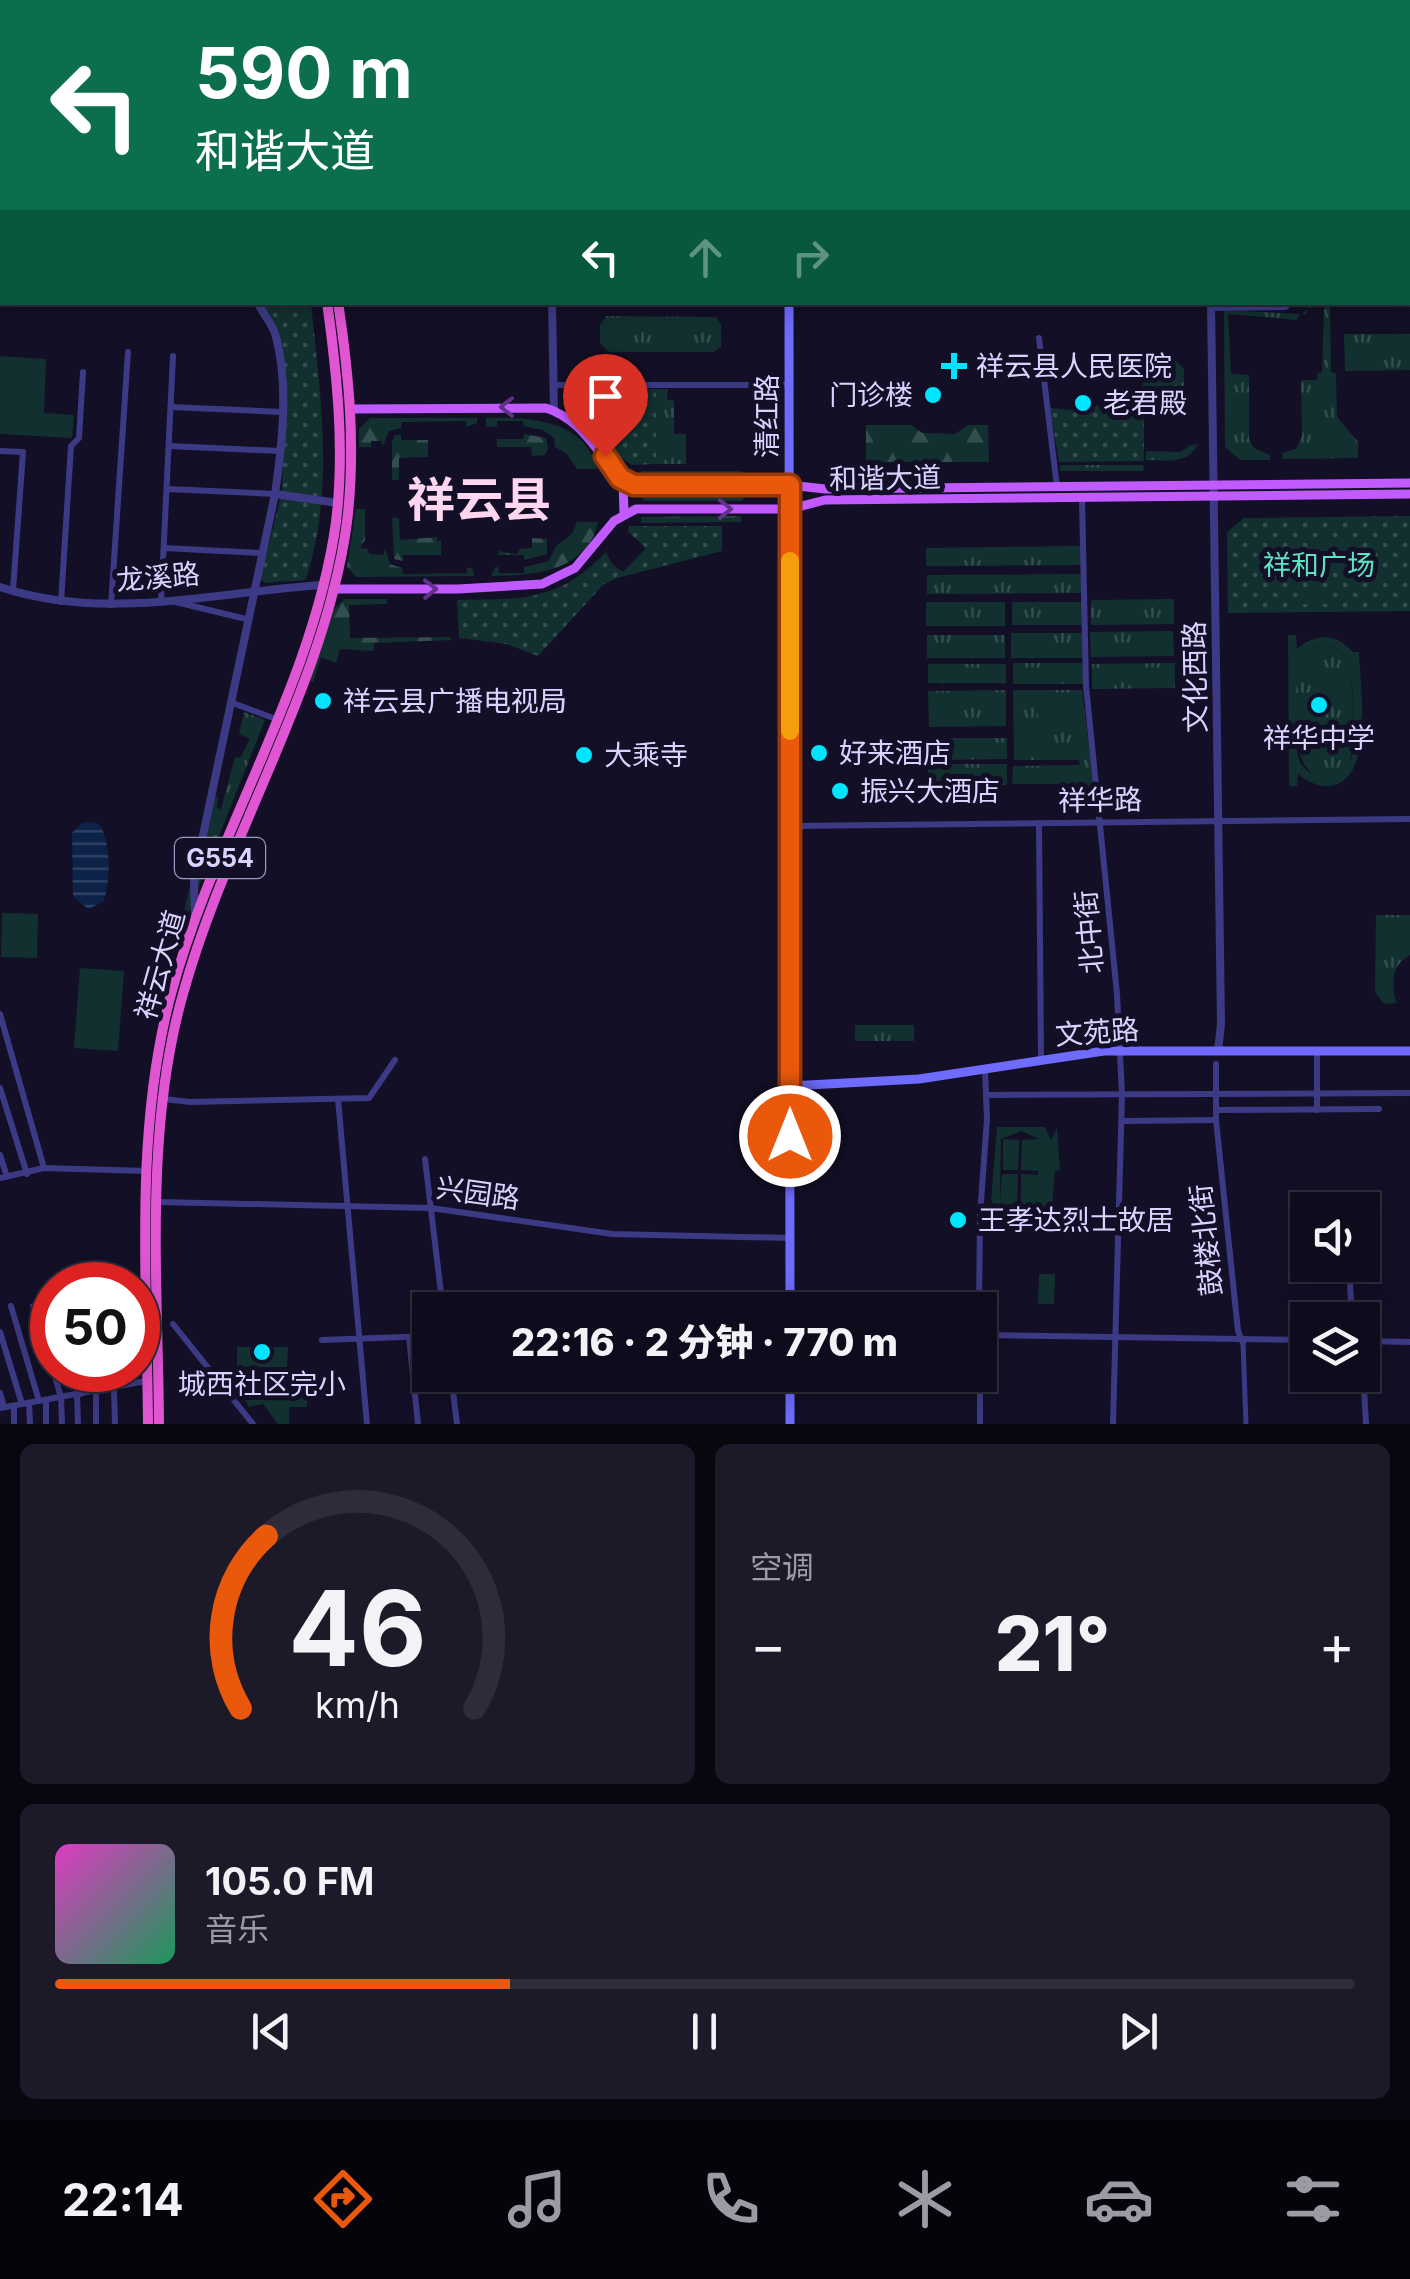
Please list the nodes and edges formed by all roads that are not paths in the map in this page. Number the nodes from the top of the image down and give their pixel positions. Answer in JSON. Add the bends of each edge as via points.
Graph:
{"nodes":[{"id":1,"x":259,"y":305,"type":"edge"},
{"id":2,"x":327,"y":305,"type":"edge"},
{"id":3,"x":338,"y":305,"type":"edge"},
{"id":4,"x":552,"y":305,"type":"edge"},
{"id":5,"x":789,"y":305,"type":"edge"},
{"id":6,"x":1211,"y":305,"type":"edge"},
{"id":7,"x":1288,"y":305,"type":"edge"},
{"id":8,"x":1038,"y":338,"type":"dead end"},
{"id":9,"x":128,"y":352,"type":"dead end"},
{"id":10,"x":173,"y":356,"type":"dead end"},
{"id":11,"x":83,"y":372,"type":"dead end"},
{"id":12,"x":554,"y":385,"type":"junction"},
{"id":13,"x":789,"y":385,"type":"junction"},
{"id":14,"x":170,"y":406,"type":"junction"},
{"id":15,"x":350,"y":410,"type":"junction"},
{"id":16,"x":554,"y":410,"type":"junction"},
{"id":17,"x":282,"y":412,"type":"junction"},
{"id":18,"x":168,"y":446,"type":"junction"},
{"id":19,"x":0,"y":451,"type":"edge"},
{"id":20,"x":280,"y":451,"type":"junction"},
{"id":21,"x":623,"y":481,"type":"junction"},
{"id":22,"x":1410,"y":483,"type":"edge"},
{"id":23,"x":790,"y":485,"type":"junction"},
{"id":24,"x":1057,"y":487,"type":"junction"},
{"id":25,"x":166,"y":489,"type":"junction"},
{"id":26,"x":1215,"y":490,"type":"junction"},
{"id":27,"x":274,"y":494,"type":"junction"},
{"id":28,"x":1410,"y":494,"type":"edge"},
{"id":29,"x":1082,"y":497,"type":"junction"},
{"id":30,"x":338,"y":503,"type":"junction"},
{"id":31,"x":790,"y":509,"type":"junction"},
{"id":32,"x":624,"y":513,"type":"junction"},
{"id":33,"x":164,"y":548,"type":"junction"},
{"id":34,"x":261,"y":553,"type":"junction"},
{"id":35,"x":0,"y":587,"type":"edge"},
{"id":36,"x":327,"y":587,"type":"junction"},
{"id":37,"x":253,"y":590,"type":"junction"},
{"id":38,"x":13,"y":592,"type":"junction"},
{"id":39,"x":166,"y":600,"type":"junction"},
{"id":40,"x":61,"y":602,"type":"junction"},
{"id":41,"x":110,"y":605,"type":"junction"},
{"id":42,"x":246,"y":620,"type":"junction"},
{"id":43,"x":228,"y":701,"type":"junction"},
{"id":44,"x":276,"y":719,"type":"junction"},
{"id":45,"x":1410,"y":819,"type":"edge"},
{"id":46,"x":1219,"y":821,"type":"junction"},
{"id":47,"x":1099,"y":822,"type":"junction"},
{"id":48,"x":1039,"y":823,"type":"junction"},
{"id":49,"x":790,"y":826,"type":"junction"},
{"id":50,"x":195,"y":920,"type":"junction"},
{"id":51,"x":0,"y":1014,"type":"edge"},
{"id":52,"x":1118,"y":1051,"type":"junction"},
{"id":53,"x":1218,"y":1051,"type":"junction"},
{"id":54,"x":1317,"y":1051,"type":"junction"},
{"id":55,"x":1410,"y":1051,"type":"edge"},
{"id":56,"x":14,"y":1058,"type":"junction"},
{"id":57,"x":395,"y":1060,"type":"dead end"},
{"id":58,"x":1041,"y":1060,"type":"junction"},
{"id":59,"x":0,"y":1062,"type":"edge"},
{"id":60,"x":1216,"y":1064,"type":"joint"},
{"id":61,"x":985,"y":1069,"type":"junction"},
{"id":62,"x":790,"y":1086,"type":"junction"},
{"id":63,"x":0,"y":1088,"type":"edge"},
{"id":64,"x":1410,"y":1093,"type":"edge"},
{"id":65,"x":986,"y":1094,"type":"junction"},
{"id":66,"x":1122,"y":1094,"type":"junction"},
{"id":67,"x":1216,"y":1094,"type":"junction"},
{"id":68,"x":1317,"y":1094,"type":"junction"},
{"id":69,"x":164,"y":1099,"type":"junction"},
{"id":70,"x":338,"y":1099,"type":"junction"},
{"id":71,"x":1379,"y":1109,"type":"dead end"},
{"id":72,"x":1216,"y":1110,"type":"junction"},
{"id":73,"x":1317,"y":1110,"type":"junction"},
{"id":74,"x":1216,"y":1120,"type":"junction"},
{"id":75,"x":1122,"y":1121,"type":"junction"},
{"id":76,"x":0,"y":1155,"type":"edge"},
{"id":77,"x":426,"y":1159,"type":"dead end"},
{"id":78,"x":44,"y":1168,"type":"junction"},
{"id":79,"x":148,"y":1170,"type":"junction"},
{"id":80,"x":26,"y":1174,"type":"junction"},
{"id":81,"x":3,"y":1177,"type":"edge"},
{"id":82,"x":158,"y":1202,"type":"junction"},
{"id":83,"x":348,"y":1207,"type":"junction"},
{"id":84,"x":431,"y":1208,"type":"junction"},
{"id":85,"x":790,"y":1238,"type":"junction"},
{"id":86,"x":148,"y":1262,"type":"edge"},
{"id":87,"x":441,"y":1292,"type":"edge"},
{"id":88,"x":790,"y":1292,"type":"edge"},
{"id":89,"x":980,"y":1292,"type":"edge"},
{"id":90,"x":12,"y":1306,"type":"dead end"},
{"id":91,"x":173,"y":1324,"type":"dead end"},
{"id":92,"x":0,"y":1332,"type":"edge"},
{"id":93,"x":997,"y":1335,"type":"edge"},
{"id":94,"x":410,"y":1337,"type":"joint"},
{"id":95,"x":1114,"y":1337,"type":"junction"},
{"id":96,"x":322,"y":1340,"type":"dead end"},
{"id":97,"x":361,"y":1340,"type":"junction"},
{"id":98,"x":1242,"y":1340,"type":"junction"},
{"id":99,"x":1290,"y":1340,"type":"edge"},
{"id":100,"x":1380,"y":1341,"type":"edge"},
{"id":101,"x":1410,"y":1342,"type":"edge"},
{"id":102,"x":60,"y":1392,"type":"edge"},
{"id":103,"x":96,"y":1392,"type":"joint"},
{"id":104,"x":114,"y":1392,"type":"edge"},
{"id":105,"x":148,"y":1392,"type":"edge"},
{"id":106,"x":453,"y":1392,"type":"edge"},
{"id":107,"x":790,"y":1392,"type":"edge"},
{"id":108,"x":980,"y":1392,"type":"edge"},
{"id":109,"x":1364,"y":1392,"type":"edge"},
{"id":110,"x":0,"y":1394,"type":"edge"},
{"id":111,"x":79,"y":1394,"type":"junction"},
{"id":112,"x":61,"y":1397,"type":"junction"},
{"id":113,"x":42,"y":1401,"type":"junction"},
{"id":114,"x":22,"y":1404,"type":"junction"},
{"id":115,"x":2,"y":1408,"type":"edge"},
{"id":116,"x":14,"y":1424,"type":"edge"},
{"id":117,"x":30,"y":1424,"type":"edge"},
{"id":118,"x":46,"y":1424,"type":"edge"},
{"id":119,"x":62,"y":1424,"type":"edge"},
{"id":120,"x":78,"y":1424,"type":"edge"},
{"id":121,"x":96,"y":1424,"type":"edge"},
{"id":122,"x":115,"y":1424,"type":"edge"},
{"id":123,"x":148,"y":1424,"type":"edge"},
{"id":124,"x":159,"y":1424,"type":"edge"},
{"id":125,"x":253,"y":1424,"type":"edge"},
{"id":126,"x":367,"y":1424,"type":"edge"},
{"id":127,"x":418,"y":1424,"type":"edge"},
{"id":128,"x":457,"y":1424,"type":"edge"},
{"id":129,"x":790,"y":1424,"type":"edge"},
{"id":130,"x":980,"y":1424,"type":"edge"},
{"id":131,"x":1112,"y":1424,"type":"edge"},
{"id":132,"x":1246,"y":1424,"type":"edge"},
{"id":133,"x":1366,"y":1424,"type":"edge"}],
"edges":[{"from":1,"to":17,"type":"street","via":[[276,337]]},
{"from":2,"to":30,"type":"highway","name":"祥云大道","number":"G554","via":[[339,411]]},
{"from":3,"to":15,"type":"highway","name":"祥云大道","number":"G554"},
{"from":4,"to":12,"type":"street"},
{"from":5,"to":13,"type":"main road","name":"清红路"},
{"from":6,"to":7,"type":"street"},
{"from":6,"to":26,"type":"street","name":"文化西路"},
{"from":8,"to":24,"type":"street"},
{"from":9,"to":41,"type":"street"},
{"from":10,"to":14,"type":"street"},
{"from":11,"to":40,"type":"street"},
{"from":12,"to":13,"type":"street"},
{"from":12,"to":16,"type":"street"},
{"from":13,"to":23,"type":"main road","name":"清红路"},
{"from":14,"to":17,"type":"street"},
{"from":14,"to":18,"type":"street"},
{"from":16,"to":15,"type":"main road","one_way":true},
{"from":15,"to":36,"type":"highway","name":"祥云大道","number":"G554","via":[[348,512]]},
{"from":16,"to":21,"type":"main road","via":[[590,437]]},
{"from":17,"to":20,"type":"street"},
{"from":18,"to":20,"type":"street"},
{"from":18,"to":25,"type":"street"},
{"from":19,"to":38,"type":"street","via":[[23,452]]},
{"from":20,"to":27,"type":"street"},
{"from":21,"to":23,"type":"main road","name":"和谐大道"},
{"from":21,"to":32,"type":"main road"},
{"from":22,"to":26,"type":"main road","name":"和谐大道"},
{"from":23,"to":24,"type":"main road","name":"和谐大道"},
{"from":23,"to":31,"type":"main road","name":"清红路"},
{"from":24,"to":26,"type":"main road","name":"和谐大道"},
{"from":25,"to":27,"type":"street"},
{"from":25,"to":33,"type":"street"},
{"from":26,"to":28,"type":"main road","name":"和谐大道"},
{"from":26,"to":29,"type":"main road","name":"和谐大道"},
{"from":26,"to":46,"type":"street","name":"文化西路"},
{"from":27,"to":30,"type":"street"},
{"from":27,"to":34,"type":"street"},
{"from":29,"to":31,"type":"main road","name":"和谐大道","via":[[825,500]]},
{"from":29,"to":47,"type":"street","name":"北中街","via":[[1086,686]]},
{"from":30,"to":36,"type":"highway","name":"祥云大道","number":"G554"},
{"from":32,"to":31,"type":"main road","name":"和谐大道","one_way":true},
{"from":31,"to":49,"type":"main road","name":"清红路"},
{"from":36,"to":32,"type":"main road","one_way":true,"via":[[542,584],[586,558]]},
{"from":33,"to":34,"type":"street"},
{"from":33,"to":39,"type":"street"},
{"from":34,"to":37,"type":"street"},
{"from":35,"to":38,"type":"street","name":"龙溪路"},
{"from":36,"to":37,"type":"street","name":"龙溪路"},
{"from":36,"to":44,"type":"highway","name":"祥云大道","number":"G554"},
{"from":36,"to":69,"type":"highway","name":"祥云大道","number":"G554","via":[[299,690],[197,947],[178,1010]]},
{"from":37,"to":39,"type":"street","name":"龙溪路"},
{"from":37,"to":42,"type":"street"},
{"from":38,"to":40,"type":"street","name":"龙溪路"},
{"from":39,"to":41,"type":"street","name":"龙溪路"},
{"from":39,"to":42,"type":"street"},
{"from":40,"to":41,"type":"street","name":"龙溪路"},
{"from":42,"to":43,"type":"street"},
{"from":43,"to":44,"type":"street"},
{"from":43,"to":50,"type":"street","via":[[194,878]]},
{"from":44,"to":50,"type":"highway","name":"祥云大道","number":"G554"},
{"from":45,"to":46,"type":"street","name":"祥华路"},
{"from":46,"to":47,"type":"street","name":"祥华路"},
{"from":46,"to":53,"type":"street","name":"文化西路"},
{"from":47,"to":48,"type":"street","name":"祥华路"},
{"from":47,"to":52,"type":"street","name":"北中街"},
{"from":48,"to":49,"type":"street","name":"祥华路"},
{"from":48,"to":58,"type":"street"},
{"from":49,"to":62,"type":"main road","name":"清红路"},
{"from":50,"to":79,"type":"highway","name":"祥云大道","number":"G554","via":[[164,1023]]},
{"from":51,"to":56,"type":"street"},
{"from":52,"to":53,"type":"main road","name":"文苑路"},
{"from":52,"to":58,"type":"main road","name":"文苑路"},
{"from":52,"to":66,"type":"street","name":"北中街"},
{"from":53,"to":54,"type":"main road","name":"文苑路"},
{"from":53,"to":60,"type":"street","name":"鼓楼北街"},
{"from":54,"to":55,"type":"main road","name":"文苑路"},
{"from":54,"to":68,"type":"street"},
{"from":56,"to":59,"type":"street"},
{"from":56,"to":78,"type":"street"},
{"from":57,"to":70,"type":"street","via":[[372,1096]]},
{"from":58,"to":61,"type":"main road","name":"文苑路"},
{"from":60,"to":67,"type":"street","name":"鼓楼北街"},
{"from":61,"to":62,"type":"main road","name":"文苑路","via":[[919,1080]]},
{"from":61,"to":65,"type":"street"},
{"from":62,"to":85,"type":"main road","name":"清红路"},
{"from":63,"to":80,"type":"street"},
{"from":64,"to":68,"type":"street"},
{"from":65,"to":66,"type":"street"},
{"from":65,"to":89,"type":"street"},
{"from":66,"to":67,"type":"street"},
{"from":66,"to":75,"type":"street","name":"北中街"},
{"from":67,"to":68,"type":"street"},
{"from":67,"to":72,"type":"street","name":"鼓楼北街"},
{"from":68,"to":73,"type":"street"},
{"from":69,"to":70,"type":"street"},
{"from":69,"to":82,"type":"highway","name":"祥云大道","number":"G554"},
{"from":70,"to":83,"type":"street"},
{"from":71,"to":73,"type":"street"},
{"from":72,"to":73,"type":"street"},
{"from":72,"to":74,"type":"street","name":"鼓楼北街"},
{"from":74,"to":75,"type":"street"},
{"from":74,"to":98,"type":"street","name":"鼓楼北街"},
{"from":75,"to":95,"type":"street","name":"北中街"},
{"from":76,"to":81,"type":"street"},
{"from":77,"to":84,"type":"street"},
{"from":78,"to":79,"type":"street"},
{"from":78,"to":80,"type":"street"},
{"from":79,"to":86,"type":"highway","name":"祥云大道","number":"G554"},
{"from":80,"to":81,"type":"street"},
{"from":82,"to":83,"type":"street","name":"兴园路"},
{"from":82,"to":124,"type":"highway","name":"祥云大道","number":"G554"},
{"from":83,"to":84,"type":"street","name":"兴园路"},
{"from":83,"to":97,"type":"street"},
{"from":84,"to":85,"type":"street","name":"兴园路","via":[[636,1236]]},
{"from":84,"to":87,"type":"street"},
{"from":85,"to":88,"type":"main road","name":"清红路"},
{"from":90,"to":113,"type":"street"},
{"from":91,"to":125,"type":"street"},
{"from":92,"to":114,"type":"street"},
{"from":93,"to":95,"type":"street"},
{"from":94,"to":97,"type":"street"},
{"from":94,"to":127,"type":"street"},
{"from":95,"to":98,"type":"street"},
{"from":95,"to":131,"type":"street","name":"北中街"},
{"from":96,"to":97,"type":"street"},
{"from":97,"to":126,"type":"street"},
{"from":98,"to":99,"type":"street"},
{"from":98,"to":132,"type":"street","name":"鼓楼北街"},
{"from":100,"to":101,"type":"street"},
{"from":102,"to":112,"type":"street"},
{"from":103,"to":111,"type":"street"},
{"from":103,"to":121,"type":"street"},
{"from":104,"to":122,"type":"street"},
{"from":105,"to":123,"type":"highway","name":"祥云大道","number":"G554"},
{"from":106,"to":128,"type":"street"},
{"from":107,"to":129,"type":"main road"},
{"from":108,"to":130,"type":"street"},
{"from":109,"to":133,"type":"street"},
{"from":110,"to":115,"type":"street"},
{"from":111,"to":112,"type":"street"},
{"from":111,"to":120,"type":"street"},
{"from":112,"to":113,"type":"street"},
{"from":112,"to":119,"type":"street"},
{"from":113,"to":114,"type":"street"},
{"from":113,"to":118,"type":"street"},
{"from":114,"to":115,"type":"street"},
{"from":114,"to":116,"type":"street"},
{"from":114,"to":117,"type":"street"}]}
